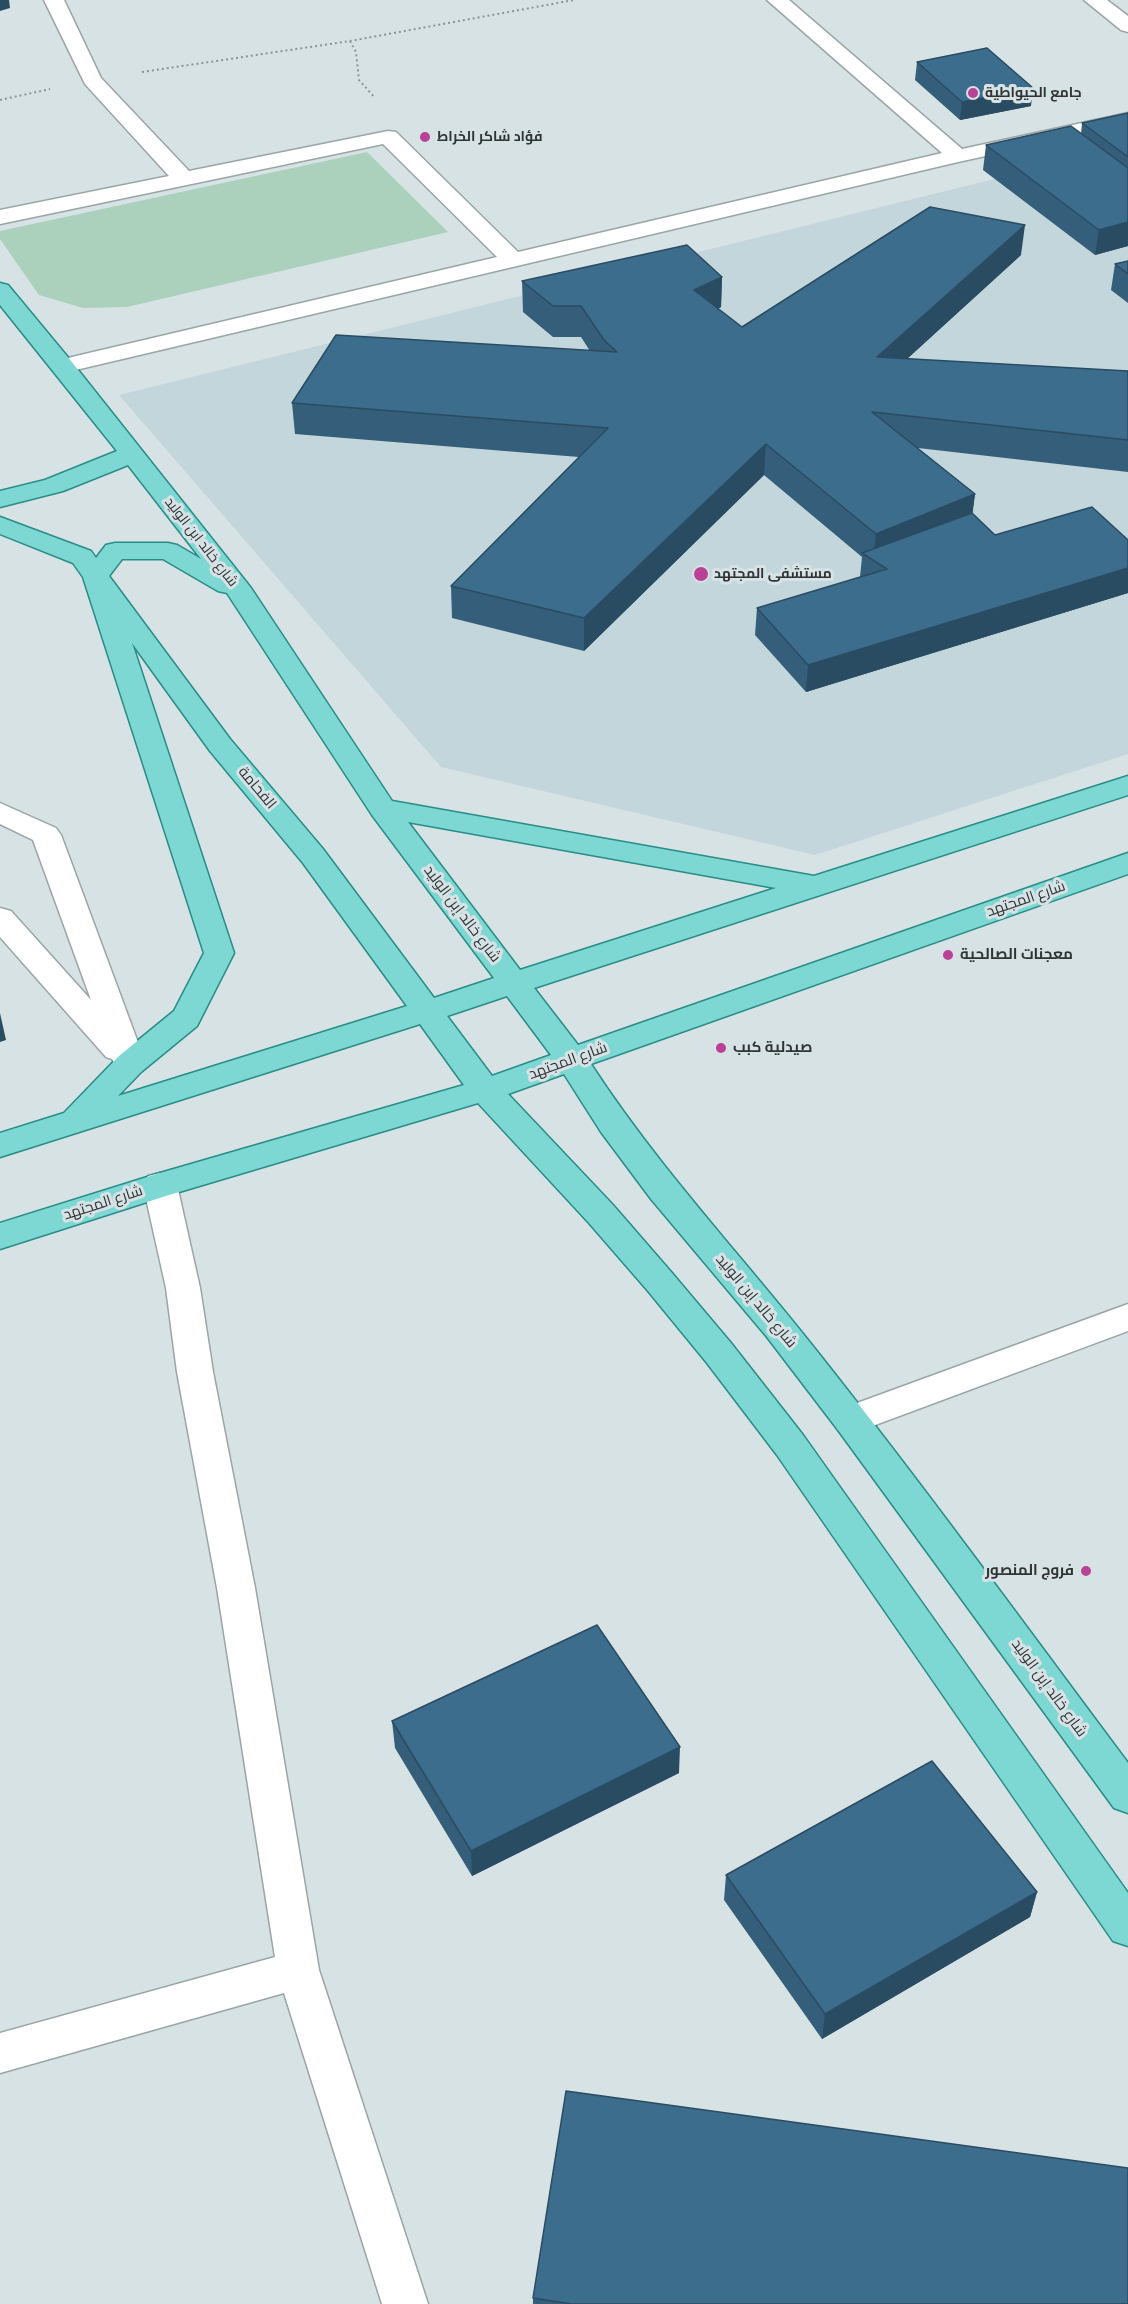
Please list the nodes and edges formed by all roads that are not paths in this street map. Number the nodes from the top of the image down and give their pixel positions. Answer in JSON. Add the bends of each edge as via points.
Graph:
{"nodes":[{"id":1,"x":54,"y":0,"type":"edge"},
{"id":2,"x":777,"y":0,"type":"edge"},
{"id":3,"x":1094,"y":0,"type":"edge"},
{"id":4,"x":1128,"y":26,"type":"edge"},
{"id":5,"x":1128,"y":119,"type":"edge"},
{"id":6,"x":958,"y":156,"type":"junction"},
{"id":7,"x":184,"y":179,"type":"junction"},
{"id":8,"x":0,"y":217,"type":"edge"},
{"id":9,"x":514,"y":261,"type":"junction"},
{"id":10,"x":0,"y":290,"type":"edge"},
{"id":11,"x":63,"y":366,"type":"junction"},
{"id":12,"x":132,"y":454,"type":"junction"},
{"id":13,"x":0,"y":499,"type":"edge"},
{"id":14,"x":0,"y":525,"type":"edge"},
{"id":15,"x":96,"y":576,"type":"junction"},
{"id":16,"x":242,"y":594,"type":"junction"},
{"id":17,"x":1128,"y":784,"type":"edge"},
{"id":18,"x":382,"y":808,"type":"junction"},
{"id":19,"x":0,"y":812,"type":"edge"},
{"id":20,"x":1128,"y":863,"type":"edge"},
{"id":21,"x":817,"y":886,"type":"junction"},
{"id":22,"x":0,"y":918,"type":"edge"},
{"id":23,"x":514,"y":984,"type":"junction"},
{"id":24,"x":427,"y":1011,"type":"junction"},
{"id":25,"x":571,"y":1059,"type":"junction"},
{"id":26,"x":130,"y":1064,"type":"junction"},
{"id":27,"x":485,"y":1090,"type":"junction"},
{"id":28,"x":72,"y":1123,"type":"junction"},
{"id":29,"x":0,"y":1145,"type":"edge"},
{"id":30,"x":160,"y":1185,"type":"junction"},
{"id":31,"x":0,"y":1236,"type":"edge"},
{"id":32,"x":1128,"y":1317,"type":"edge"},
{"id":33,"x":851,"y":1420,"type":"junction"},
{"id":34,"x":1128,"y":1795,"type":"edge"},
{"id":35,"x":1128,"y":1927,"type":"edge"},
{"id":36,"x":298,"y":1970,"type":"junction"},
{"id":37,"x":0,"y":2053,"type":"edge"},
{"id":38,"x":405,"y":2304,"type":"edge"}],
"edges":[{"from":1,"to":7,"type":"street","via":[[92,80]]},
{"from":2,"to":6,"type":"street"},
{"from":3,"to":4,"type":"street"},
{"from":5,"to":6,"type":"street"},
{"from":6,"to":9,"type":"street"},
{"from":7,"to":8,"type":"street"},
{"from":7,"to":9,"type":"street","via":[[388,137]]},
{"from":9,"to":11,"type":"street"},
{"from":10,"to":11,"type":"main road","name":"شارع خالد ابن الوليد"},
{"from":11,"to":12,"type":"main road","name":"شارع خالد ابن الوليد"},
{"from":12,"to":13,"type":"main road","via":[[54,486]]},
{"from":12,"to":16,"type":"main road","name":"شارع خالد ابن الوليد"},
{"from":14,"to":15,"type":"main road","name":"الفحامة","via":[[82,557]]},
{"from":15,"to":16,"type":"main road","via":[[115,551],[168,550]]},
{"from":15,"to":24,"type":"main road","name":"الفحامة","via":[[220,745],[313,856]]},
{"from":15,"to":26,"type":"main road","via":[[219,953],[186,1018]]},
{"from":16,"to":18,"type":"main road","name":"شارع خالد ابن الوليد"},
{"from":17,"to":21,"type":"main road"},
{"from":18,"to":21,"type":"main road"},
{"from":18,"to":23,"type":"main road","name":"شارع خالد إبن الوليد"},
{"from":19,"to":26,"type":"street","via":[[46,835]]},
{"from":20,"to":25,"type":"main road","name":"شارع المجتهد"},
{"from":21,"to":23,"type":"main road"},
{"from":22,"to":26,"type":"street"},
{"from":23,"to":24,"type":"main road"},
{"from":23,"to":25,"type":"main road","name":"شارع خالد إبن الوليد"},
{"from":24,"to":27,"type":"main road","name":"الفحامة"},
{"from":24,"to":28,"type":"main road"},
{"from":25,"to":27,"type":"main road","name":"شارع المجتهد"},
{"from":25,"to":33,"type":"main road","name":"شارع خالد إبن الوليد","via":[[663,1190]]},
{"from":26,"to":28,"type":"main road"},
{"from":27,"to":30,"type":"main road","name":"شارع المجتهد"},
{"from":27,"to":35,"type":"main road","via":[[600,1214],[726,1362],[790,1445]]},
{"from":28,"to":29,"type":"main road"},
{"from":30,"to":31,"type":"main road","name":"شارع المجتهد"},
{"from":30,"to":36,"type":"street","via":[[183,1288],[236,1588]]},
{"from":32,"to":33,"type":"street"},
{"from":33,"to":34,"type":"main road","name":"شارع خالد إبن الوليد"},
{"from":36,"to":37,"type":"street"},
{"from":36,"to":38,"type":"street"}]}
